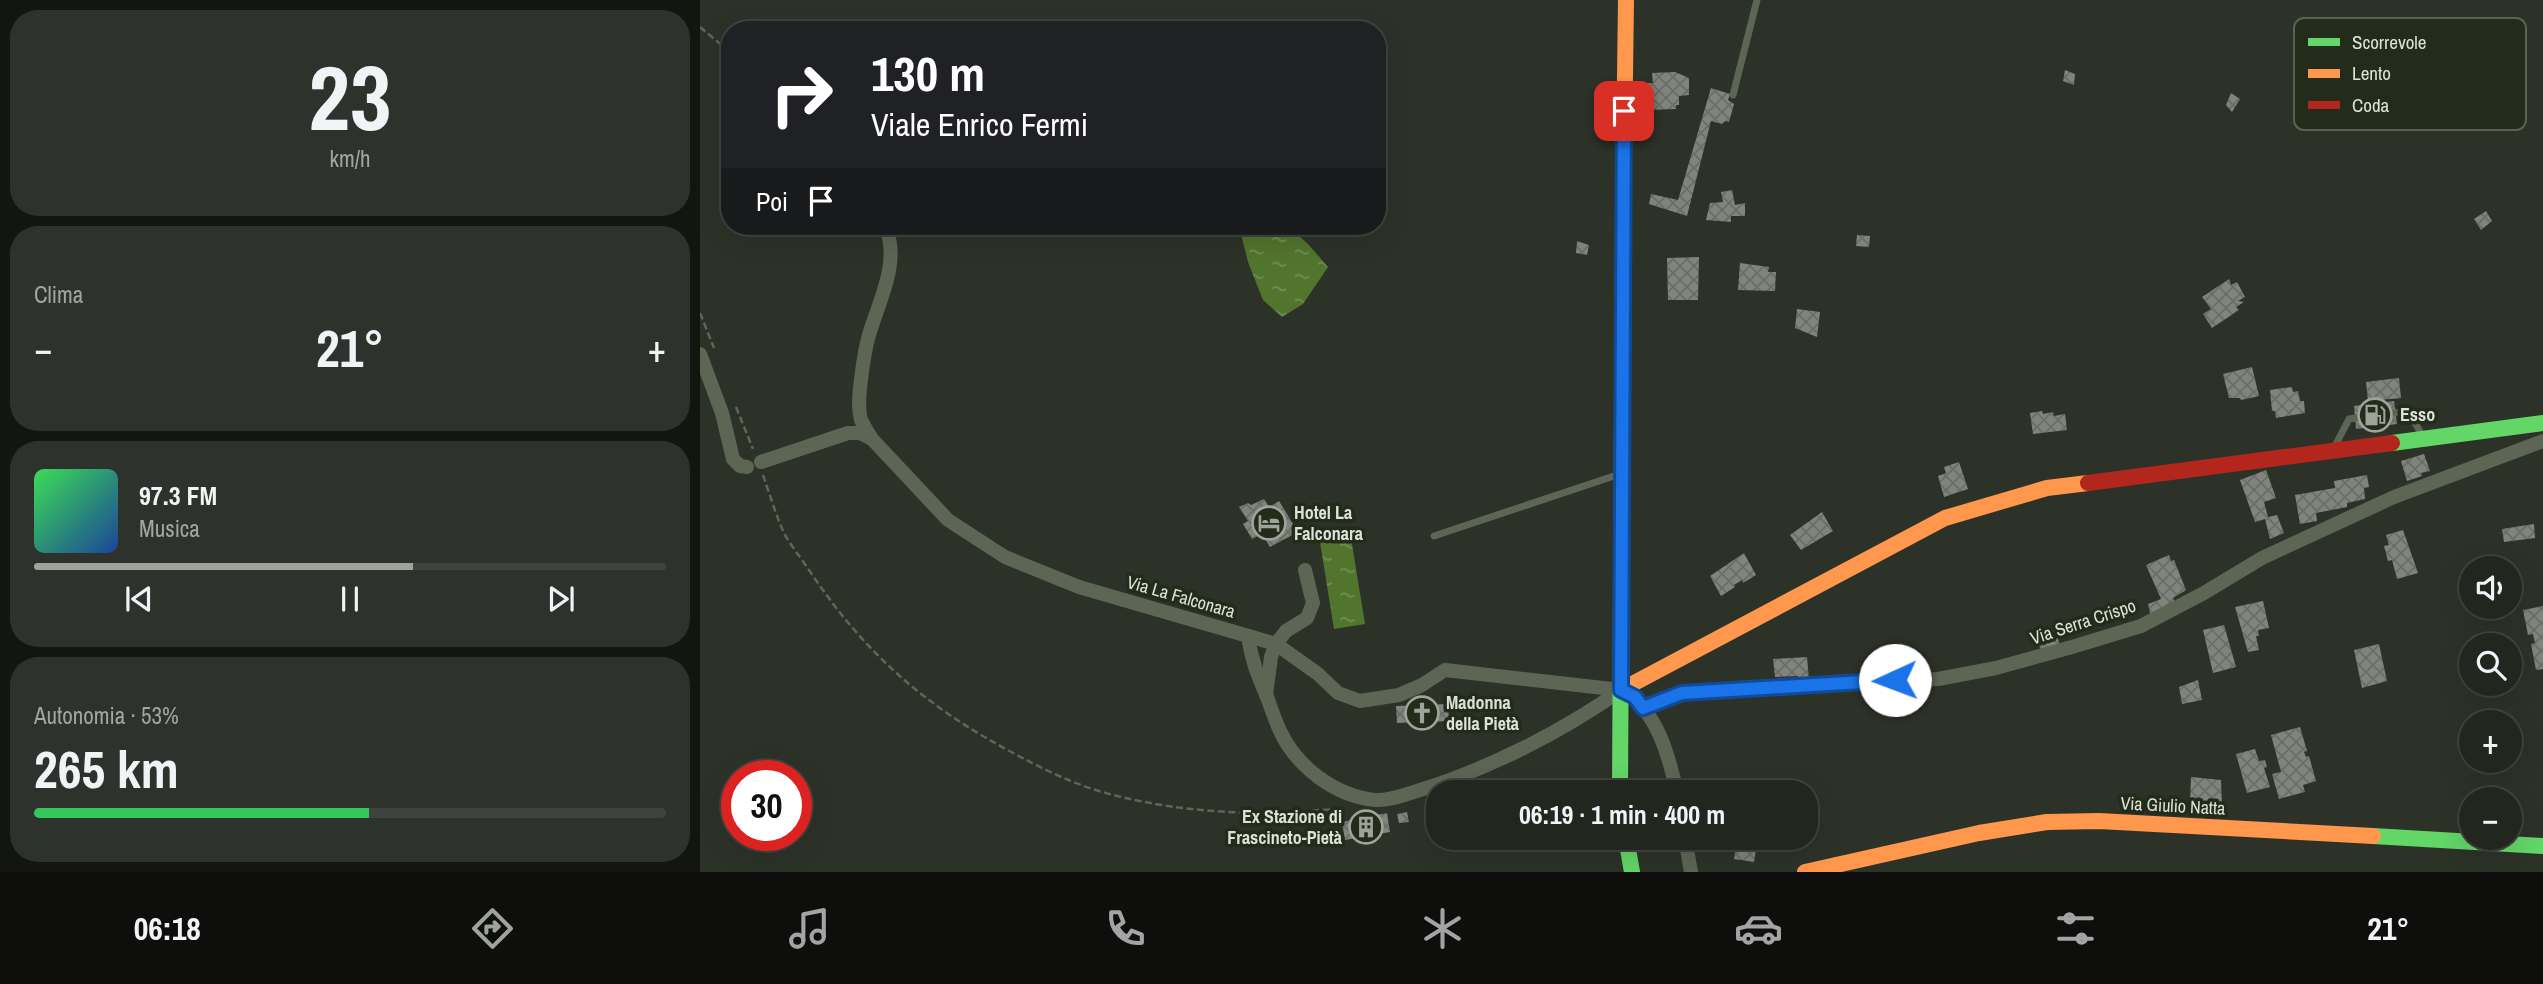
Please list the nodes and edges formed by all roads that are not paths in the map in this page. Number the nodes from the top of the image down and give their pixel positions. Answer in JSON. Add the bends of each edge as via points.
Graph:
{"nodes":[{"id":1,"x":1626,"y":0,"type":"edge"},
{"id":2,"x":1757,"y":0,"type":"edge"},
{"id":3,"x":1733,"y":94,"type":"dead end"},
{"id":4,"x":888,"y":235,"type":"edge"},
{"id":5,"x":707,"y":352,"type":"edge"},
{"id":6,"x":2543,"y":423,"type":"edge"},
{"id":7,"x":2424,"y":438,"type":"junction"},
{"id":8,"x":872,"y":439,"type":"junction"},
{"id":9,"x":2543,"y":441,"type":"edge"},
{"id":10,"x":2332,"y":450,"type":"junction"},
{"id":11,"x":1621,"y":474,"type":"junction"},
{"id":12,"x":1434,"y":536,"type":"dead end"},
{"id":13,"x":1305,"y":570,"type":"dead end"},
{"id":14,"x":1248,"y":636,"type":"junction"},
{"id":15,"x":1276,"y":644,"type":"junction"},
{"id":16,"x":1621,"y":690,"type":"junction"},
{"id":17,"x":1266,"y":695,"type":"junction"},
{"id":18,"x":1643,"y":708,"type":"junction"},
{"id":19,"x":1620,"y":780,"type":"edge"},
{"id":20,"x":1673,"y":780,"type":"edge"},
{"id":21,"x":2543,"y":846,"type":"edge"},
{"id":22,"x":1620,"y":850,"type":"edge"},
{"id":23,"x":1628,"y":850,"type":"edge"},
{"id":24,"x":1687,"y":850,"type":"edge"},
{"id":25,"x":1619,"y":872,"type":"edge"},
{"id":26,"x":1632,"y":872,"type":"edge"},
{"id":27,"x":1691,"y":872,"type":"edge"},
{"id":28,"x":1805,"y":872,"type":"edge"}],
"edges":[{"from":1,"to":11,"type":"street"},
{"from":2,"to":3,"type":"lane"},
{"from":4,"to":8,"type":"street","via":[[890,270],[868,337],[859,404]]},
{"from":5,"to":8,"type":"street","via":[[733,459],[740,466],[757,467],[848,433]]},
{"from":6,"to":7,"type":"street"},
{"from":7,"to":10,"type":"street"},
{"from":7,"to":10,"type":"lane","via":[[2408,411],[2349,419]]},
{"from":8,"to":14,"type":"street","name":"Via La Falconara","via":[[948,520],[1005,557],[1079,587]]},
{"from":9,"to":18,"type":"street","name":"Via Serra Crispo","via":[[2395,497],[2262,558],[2141,625],[2072,647],[1938,679],[1682,693]]},
{"from":10,"to":16,"type":"street","via":[[2046,488],[1945,518]]},
{"from":11,"to":12,"type":"lane"},
{"from":11,"to":16,"type":"street"},
{"from":13,"to":15,"type":"street","via":[[1313,603],[1307,618],[1286,631]]},
{"from":14,"to":15,"type":"street","name":"Via La Falconara"},
{"from":14,"to":17,"type":"street","via":[[1250,656]]},
{"from":15,"to":16,"type":"street","name":"Via La Falconara","via":[[1338,692],[1360,701],[1399,695],[1445,670]]},
{"from":15,"to":17,"type":"street"},
{"from":16,"to":17,"type":"street","via":[[1518,749],[1441,783],[1377,800],[1336,787],[1311,772],[1280,732]]},
{"from":16,"to":18,"type":"street"},
{"from":16,"to":19,"type":"street"},
{"from":18,"to":20,"type":"street","via":[[1668,752]]},
{"from":21,"to":28,"type":"street","name":"Via Giulio Natta","via":[[2099,821],[2047,822]]},
{"from":22,"to":25,"type":"street"},
{"from":23,"to":26,"type":"street"},
{"from":24,"to":27,"type":"street"}]}
